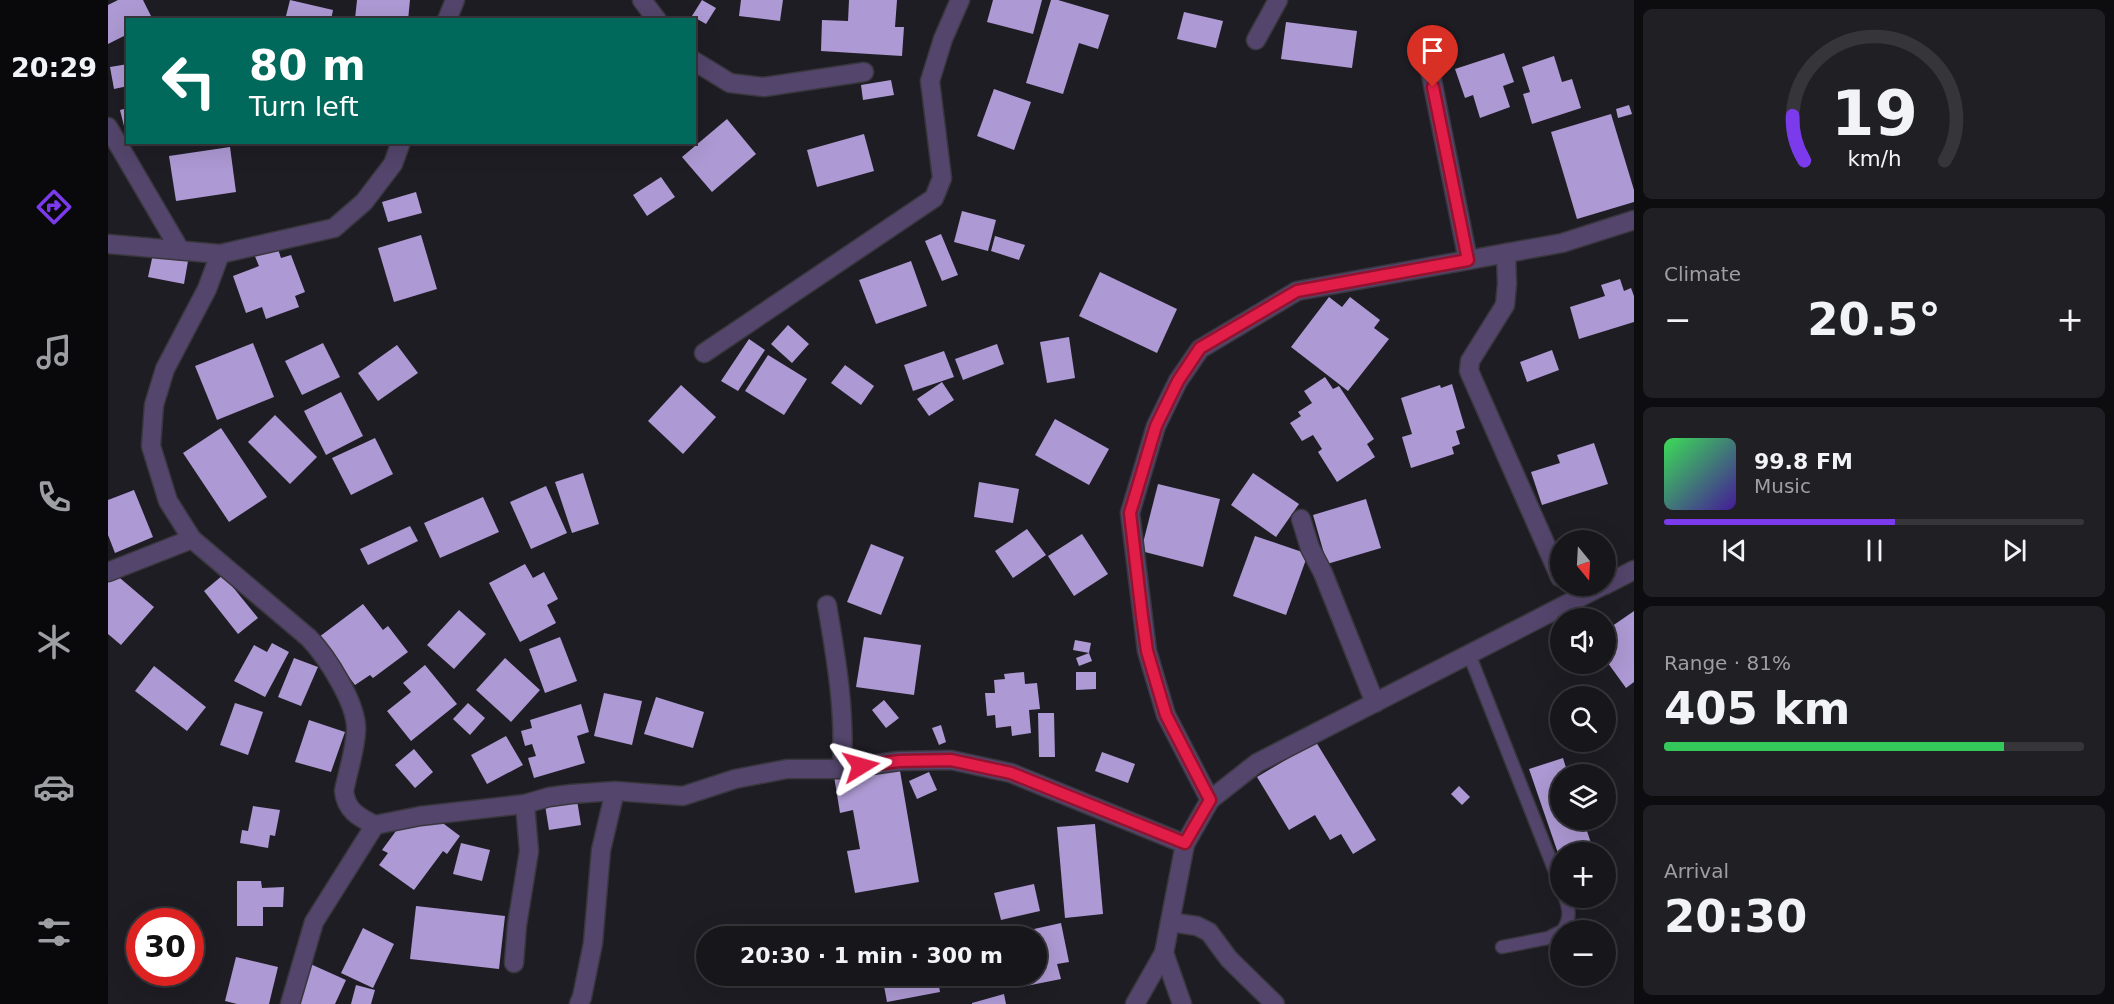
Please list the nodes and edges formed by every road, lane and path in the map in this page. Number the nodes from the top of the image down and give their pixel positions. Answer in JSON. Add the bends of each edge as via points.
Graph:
{"nodes":[{"id":1,"x":455,"y":0,"type":"edge"},
{"id":2,"x":642,"y":0,"type":"edge"},
{"id":3,"x":960,"y":0,"type":"edge"},
{"id":4,"x":1278,"y":0,"type":"edge"},
{"id":5,"x":448,"y":18,"type":"edge"},
{"id":6,"x":656,"y":18,"type":"edge"},
{"id":7,"x":1257,"y":40,"type":"dead end"},
{"id":8,"x":696,"y":62,"type":"edge"},
{"id":9,"x":1429,"y":65,"type":"dead end"},
{"id":10,"x":864,"y":72,"type":"dead end"},
{"id":11,"x":108,"y":127,"type":"edge"},
{"id":12,"x":400,"y":144,"type":"edge"},
{"id":13,"x":1634,"y":220,"type":"edge"},
{"id":14,"x":108,"y":244,"type":"edge"},
{"id":15,"x":180,"y":250,"type":"junction"},
{"id":16,"x":1506,"y":253,"type":"junction"},
{"id":17,"x":220,"y":254,"type":"junction"},
{"id":18,"x":1468,"y":260,"type":"junction"},
{"id":19,"x":704,"y":353,"type":"dead end"},
{"id":20,"x":1301,"y":519,"type":"dead end"},
{"id":21,"x":192,"y":539,"type":"junction"},
{"id":22,"x":1550,"y":554,"type":"edge"},
{"id":23,"x":108,"y":572,"type":"edge"},
{"id":24,"x":1633,"y":573,"type":"edge"},
{"id":25,"x":1616,"y":580,"type":"edge"},
{"id":26,"x":1563,"y":596,"type":"edge"},
{"id":27,"x":827,"y":605,"type":"dead end"},
{"id":28,"x":1469,"y":654,"type":"junction"},
{"id":29,"x":1375,"y":703,"type":"junction"},
{"id":30,"x":842,"y":769,"type":"junction"},
{"id":31,"x":615,"y":791,"type":"junction"},
{"id":32,"x":1210,"y":800,"type":"junction"},
{"id":33,"x":525,"y":804,"type":"junction"},
{"id":34,"x":375,"y":825,"type":"junction"},
{"id":35,"x":1185,"y":843,"type":"junction"},
{"id":36,"x":1550,"y":859,"type":"edge"},
{"id":37,"x":1170,"y":922,"type":"junction"},
{"id":38,"x":1550,"y":937,"type":"edge"},
{"id":39,"x":1502,"y":947,"type":"dead end"},
{"id":40,"x":1164,"y":953,"type":"junction"},
{"id":41,"x":514,"y":963,"type":"dead end"},
{"id":42,"x":290,"y":1004,"type":"edge"},
{"id":43,"x":579,"y":1004,"type":"edge"},
{"id":44,"x":1135,"y":1004,"type":"edge"},
{"id":45,"x":1182,"y":1004,"type":"edge"},
{"id":46,"x":1275,"y":1004,"type":"edge"}],
"edges":[{"from":1,"to":5,"type":"street"},
{"from":2,"to":6,"type":"street"},
{"from":3,"to":19,"type":"street","via":[[930,81],[942,178],[934,198]]},
{"from":4,"to":7,"type":"street"},
{"from":8,"to":10,"type":"street","via":[[730,83],[764,87]]},
{"from":9,"to":18,"type":"street"},
{"from":11,"to":15,"type":"street"},
{"from":12,"to":17,"type":"street","via":[[393,164],[364,202],[334,228]]},
{"from":13,"to":16,"type":"street","via":[[1562,243]]},
{"from":14,"to":15,"type":"street"},
{"from":15,"to":17,"type":"street"},
{"from":16,"to":18,"type":"street"},
{"from":16,"to":22,"type":"street","via":[[1505,304],[1470,361],[1469,372]]},
{"from":17,"to":21,"type":"street","via":[[207,289],[165,369],[154,405],[151,446],[168,501]]},
{"from":18,"to":32,"type":"street","via":[[1297,291],[1200,348],[1156,426],[1130,513],[1147,651],[1166,715]]},
{"from":20,"to":29,"type":"street"},
{"from":21,"to":23,"type":"street"},
{"from":21,"to":34,"type":"street","via":[[323,653],[354,710],[356,730],[345,800],[355,814]]},
{"from":24,"to":25,"type":"street"},
{"from":26,"to":28,"type":"street"},
{"from":27,"to":30,"type":"street","via":[[841,686]]},
{"from":28,"to":29,"type":"street"},
{"from":28,"to":36,"type":"lane"},
{"from":29,"to":32,"type":"street","via":[[1257,763]]},
{"from":30,"to":31,"type":"street","via":[[787,769],[735,779],[682,796]]},
{"from":30,"to":35,"type":"street","via":[[899,761],[951,760],[1011,773]]},
{"from":31,"to":33,"type":"street","via":[[560,795]]},
{"from":31,"to":43,"type":"street","via":[[601,850],[593,943]]},
{"from":32,"to":35,"type":"street"},
{"from":33,"to":34,"type":"street"},
{"from":33,"to":41,"type":"street","via":[[529,851]]},
{"from":34,"to":42,"type":"street","via":[[314,922]]},
{"from":35,"to":37,"type":"street"},
{"from":37,"to":40,"type":"street"},
{"from":37,"to":46,"type":"street","via":[[1209,932],[1229,959]]},
{"from":38,"to":39,"type":"lane"},
{"from":40,"to":44,"type":"street"},
{"from":40,"to":45,"type":"street"}]}
